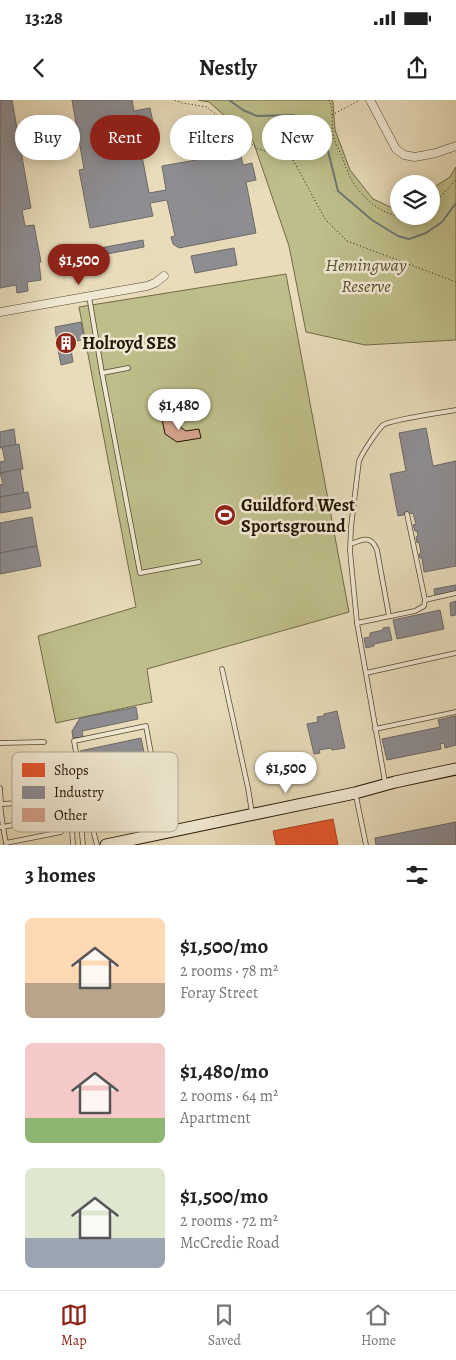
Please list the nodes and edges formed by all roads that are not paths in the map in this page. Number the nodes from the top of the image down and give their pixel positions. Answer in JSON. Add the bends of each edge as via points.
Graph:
{"nodes":[{"id":1,"x":370,"y":100,"type":"edge"},
{"id":2,"x":456,"y":146,"type":"edge"},
{"id":3,"x":164,"y":276,"type":"dead end"},
{"id":4,"x":89,"y":296,"type":"junction"},
{"id":5,"x":0,"y":312,"type":"edge"},
{"id":6,"x":128,"y":368,"type":"dead end"},
{"id":7,"x":102,"y":373,"type":"junction"},
{"id":8,"x":456,"y":410,"type":"edge"},
{"id":9,"x":407,"y":514,"type":"dead end"},
{"id":10,"x":350,"y":544,"type":"junction"},
{"id":11,"x":200,"y":562,"type":"dead end"},
{"id":12,"x":456,"y":593,"type":"edge"},
{"id":13,"x":425,"y":600,"type":"junction"},
{"id":14,"x":389,"y":616,"type":"junction"},
{"id":15,"x":358,"y":623,"type":"junction"},
{"id":16,"x":456,"y":653,"type":"edge"},
{"id":17,"x":222,"y":669,"type":"dead end"},
{"id":18,"x":366,"y":673,"type":"junction"},
{"id":19,"x":456,"y":712,"type":"edge"},
{"id":20,"x":375,"y":729,"type":"junction"},
{"id":21,"x":44,"y":742,"type":"dead end"},
{"id":22,"x":0,"y":743,"type":"edge"},
{"id":23,"x":76,"y":752,"type":"edge"},
{"id":24,"x":151,"y":752,"type":"edge"},
{"id":25,"x":456,"y":769,"type":"edge"},
{"id":26,"x":386,"y":784,"type":"junction"},
{"id":27,"x":0,"y":788,"type":"edge"},
{"id":28,"x":0,"y":792,"type":"edge"},
{"id":29,"x":355,"y":793,"type":"junction"},
{"id":30,"x":0,"y":804,"type":"edge"},
{"id":31,"x":252,"y":815,"type":"junction"},
{"id":32,"x":1,"y":827,"type":"edge"},
{"id":33,"x":178,"y":830,"type":"edge"},
{"id":34,"x":62,"y":832,"type":"edge"},
{"id":35,"x":72,"y":832,"type":"edge"},
{"id":36,"x":82,"y":832,"type":"edge"},
{"id":37,"x":94,"y":832,"type":"edge"},
{"id":38,"x":170,"y":832,"type":"edge"},
{"id":39,"x":165,"y":833,"type":"joint"},
{"id":40,"x":6,"y":843,"type":"junction"},
{"id":41,"x":0,"y":844,"type":"edge"},
{"id":42,"x":73,"y":845,"type":"edge"},
{"id":43,"x":83,"y":845,"type":"edge"},
{"id":44,"x":97,"y":845,"type":"edge"},
{"id":45,"x":106,"y":845,"type":"edge"},
{"id":46,"x":366,"y":845,"type":"edge"}],
"edges":[{"from":1,"to":2,"type":"street","via":[[396,149],[404,155],[415,157]]},
{"from":3,"to":4,"type":"street","via":[[147,286]]},
{"from":4,"to":5,"type":"street"},
{"from":4,"to":7,"type":"lane"},
{"from":6,"to":7,"type":"lane"},
{"from":7,"to":11,"type":"lane","via":[[140,573]]},
{"from":8,"to":10,"type":"lane","via":[[384,424],[359,461]]},
{"from":9,"to":13,"type":"lane"},
{"from":10,"to":14,"type":"lane","via":[[369,539],[374,543]]},
{"from":10,"to":15,"type":"lane"},
{"from":12,"to":13,"type":"lane"},
{"from":13,"to":14,"type":"lane","via":[[424,606],[415,611]]},
{"from":14,"to":15,"type":"lane"},
{"from":15,"to":18,"type":"lane"},
{"from":16,"to":18,"type":"lane"},
{"from":17,"to":31,"type":"lane"},
{"from":18,"to":20,"type":"lane"},
{"from":19,"to":20,"type":"lane"},
{"from":20,"to":26,"type":"lane"},
{"from":21,"to":22,"type":"lane"},
{"from":23,"to":24,"type":"lane","via":[[74,741],[146,726]]},
{"from":25,"to":26,"type":"street"},
{"from":26,"to":29,"type":"street"},
{"from":27,"to":28,"type":"lane"},
{"from":28,"to":30,"type":"lane"},
{"from":29,"to":31,"type":"street"},
{"from":29,"to":46,"type":"lane"},
{"from":30,"to":32,"type":"lane"},
{"from":31,"to":33,"type":"street"},
{"from":32,"to":40,"type":"lane"},
{"from":34,"to":40,"type":"lane"},
{"from":35,"to":42,"type":"lane"},
{"from":36,"to":43,"type":"lane"},
{"from":37,"to":44,"type":"lane"},
{"from":38,"to":39,"type":"street"},
{"from":39,"to":45,"type":"street"},
{"from":40,"to":41,"type":"lane"}]}
